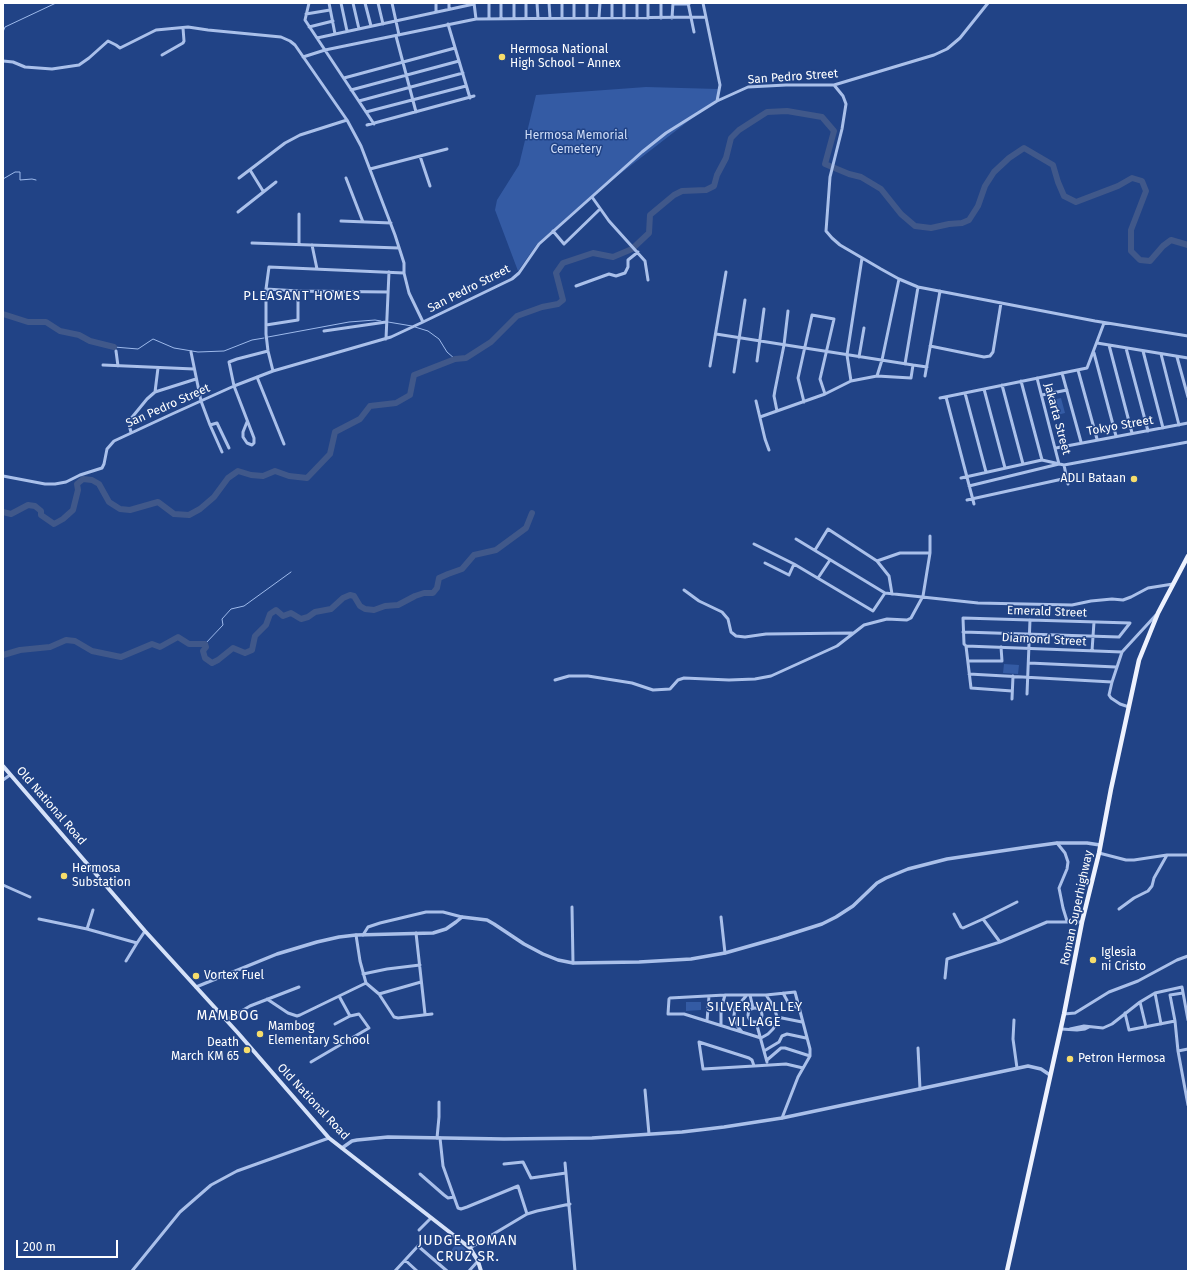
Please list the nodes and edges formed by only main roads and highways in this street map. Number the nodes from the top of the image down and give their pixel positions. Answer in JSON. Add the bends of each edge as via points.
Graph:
{"nodes":[{"id":1,"x":1188,"y":556,"type":"edge"},
{"id":2,"x":3,"y":766,"type":"edge"},
{"id":3,"x":481,"y":1271,"type":"edge"},
{"id":4,"x":1007,"y":1271,"type":"edge"}],
"edges":[{"from":1,"to":4,"type":"main road","name":"Roman Superhighway","via":[[1158,612],[1139,660]]},
{"from":2,"to":3,"type":"main road","name":"Old National Road","via":[[329,1138],[470,1248]]}]}
